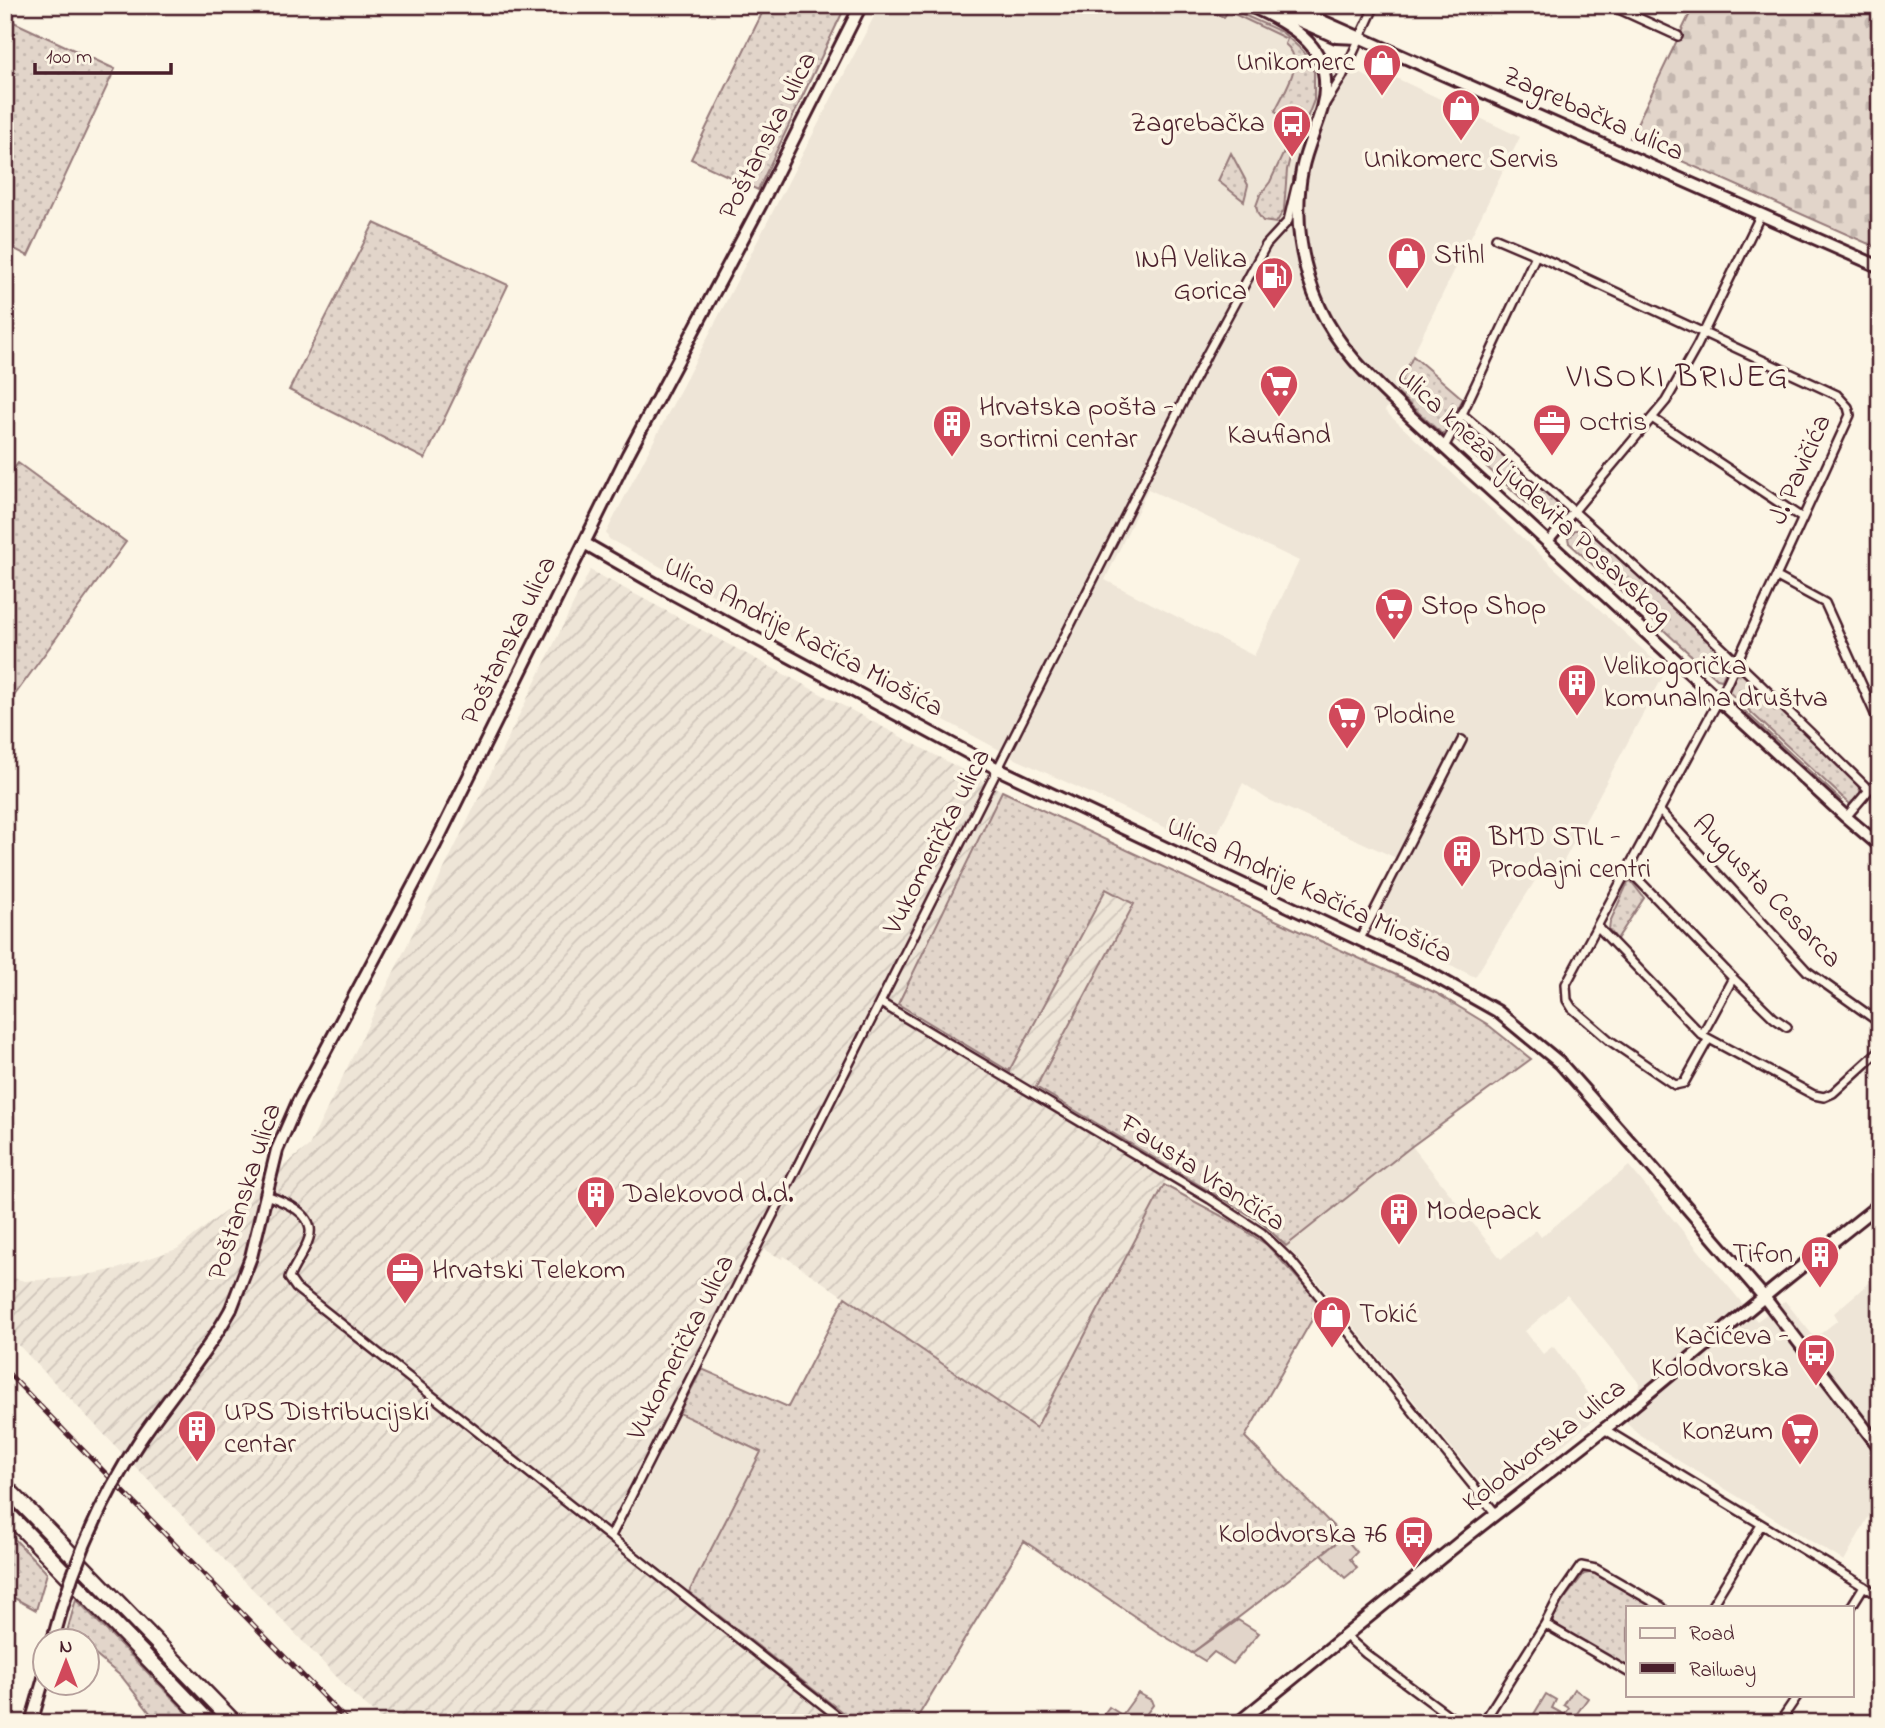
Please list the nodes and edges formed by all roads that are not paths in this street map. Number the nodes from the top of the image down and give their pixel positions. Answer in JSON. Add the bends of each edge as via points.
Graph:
{"nodes":[{"id":1,"x":861,"y":5,"type":"edge"},
{"id":2,"x":1248,"y":5,"type":"edge"},
{"id":3,"x":1259,"y":5,"type":"edge"},
{"id":4,"x":1286,"y":5,"type":"edge"},
{"id":5,"x":1375,"y":5,"type":"edge"},
{"id":6,"x":1610,"y":5,"type":"edge"},
{"id":7,"x":1678,"y":36,"type":"dead end"},
{"id":8,"x":1360,"y":37,"type":"junction"},
{"id":9,"x":1321,"y":109,"type":"junction"},
{"id":10,"x":1302,"y":171,"type":"junction"},
{"id":11,"x":1761,"y":215,"type":"junction"},
{"id":12,"x":1496,"y":237,"type":"dead end"},
{"id":13,"x":1536,"y":256,"type":"junction"},
{"id":14,"x":1880,"y":267,"type":"edge"},
{"id":15,"x":1703,"y":331,"type":"junction"},
{"id":16,"x":1462,"y":414,"type":"junction"},
{"id":17,"x":1652,"y":418,"type":"junction"},
{"id":18,"x":1444,"y":447,"type":"junction"},
{"id":19,"x":1574,"y":513,"type":"junction"},
{"id":20,"x":1802,"y":518,"type":"junction"},
{"id":21,"x":1548,"y":542,"type":"junction"},
{"id":22,"x":584,"y":543,"type":"junction"},
{"id":23,"x":1777,"y":577,"type":"junction"},
{"id":24,"x":1737,"y":660,"type":"junction"},
{"id":25,"x":1718,"y":699,"type":"junction"},
{"id":26,"x":1880,"y":724,"type":"edge"},
{"id":27,"x":1462,"y":740,"type":"dead end"},
{"id":28,"x":998,"y":769,"type":"junction"},
{"id":29,"x":1880,"y":781,"type":"edge"},
{"id":30,"x":1869,"y":790,"type":"junction"},
{"id":31,"x":1659,"y":810,"type":"junction"},
{"id":32,"x":1846,"y":817,"type":"junction"},
{"id":33,"x":1880,"y":846,"type":"edge"},
{"id":34,"x":1628,"y":869,"type":"junction"},
{"id":35,"x":1598,"y":927,"type":"junction"},
{"id":36,"x":1360,"y":940,"type":"junction"},
{"id":37,"x":1733,"y":978,"type":"junction"},
{"id":38,"x":881,"y":1003,"type":"junction"},
{"id":39,"x":1880,"y":1023,"type":"edge"},
{"id":40,"x":1787,"y":1027,"type":"dead end"},
{"id":41,"x":1705,"y":1037,"type":"junction"},
{"id":42,"x":1880,"y":1050,"type":"edge"},
{"id":43,"x":266,"y":1195,"type":"junction"},
{"id":44,"x":1880,"y":1204,"type":"edge"},
{"id":45,"x":1764,"y":1297,"type":"junction"},
{"id":46,"x":1604,"y":1429,"type":"junction"},
{"id":47,"x":1880,"y":1448,"type":"edge"},
{"id":48,"x":5,"y":1486,"type":"edge"},
{"id":49,"x":5,"y":1511,"type":"edge"},
{"id":50,"x":1496,"y":1514,"type":"junction"},
{"id":51,"x":1762,"y":1525,"type":"junction"},
{"id":52,"x":611,"y":1536,"type":"junction"},
{"id":53,"x":1864,"y":1586,"type":"junction"},
{"id":54,"x":1880,"y":1596,"type":"edge"},
{"id":55,"x":1660,"y":1606,"type":"edge"},
{"id":56,"x":1712,"y":1606,"type":"edge"},
{"id":57,"x":1852,"y":1606,"type":"edge"},
{"id":58,"x":1545,"y":1624,"type":"junction"},
{"id":59,"x":57,"y":1626,"type":"edge"},
{"id":60,"x":1346,"y":1636,"type":"junction"},
{"id":61,"x":1626,"y":1671,"type":"edge"},
{"id":62,"x":39,"y":1696,"type":"edge"},
{"id":63,"x":1797,"y":1696,"type":"edge"},
{"id":64,"x":31,"y":1723,"type":"edge"},
{"id":65,"x":211,"y":1723,"type":"edge"},
{"id":66,"x":234,"y":1723,"type":"edge"},
{"id":67,"x":846,"y":1723,"type":"edge"},
{"id":68,"x":1238,"y":1723,"type":"edge"},
{"id":69,"x":1459,"y":1723,"type":"edge"},
{"id":70,"x":1483,"y":1723,"type":"edge"},
{"id":71,"x":1779,"y":1723,"type":"edge"}],
"edges":[{"from":1,"to":22,"type":"main road","name":"Poštanska ulica"},
{"from":2,"to":9,"type":"main road","via":[[1292,26],[1310,45],[1324,77]]},
{"from":3,"to":8,"type":"main road","via":[[1336,37]]},
{"from":4,"to":8,"type":"main road","name":"Zagrebačka ulica"},
{"from":5,"to":8,"type":"street"},
{"from":6,"to":7,"type":"street"},
{"from":8,"to":9,"type":"street","via":[[1336,89]]},
{"from":8,"to":11,"type":"main road","name":"Zagrebačka ulica"},
{"from":9,"to":10,"type":"main road","name":"Ulica kneza Ljudevita Posavskog"},
{"from":10,"to":18,"type":"main road","name":"Ulica kneza Ljudevita Posavskog","via":[[1300,240],[1321,310],[1353,360]]},
{"from":10,"to":28,"type":"street","name":"Vukomerička ulica","via":[[1288,220],[1272,236],[1207,354]]},
{"from":11,"to":14,"type":"main road","name":"Zagrebačka ulica"},
{"from":11,"to":15,"type":"street"},
{"from":12,"to":13,"type":"street"},
{"from":13,"to":15,"type":"street"},
{"from":13,"to":16,"type":"street"},
{"from":15,"to":17,"type":"street","via":[[1681,376]]},
{"from":15,"to":20,"type":"street","name":"J. Pavičića","via":[[1837,395],[1848,407],[1850,415]]},
{"from":16,"to":18,"type":"street"},
{"from":16,"to":19,"type":"street"},
{"from":17,"to":19,"type":"street"},
{"from":17,"to":20,"type":"street"},
{"from":18,"to":21,"type":"main road","name":"Ulica kneza Ljudevita Posavskog"},
{"from":19,"to":21,"type":"street"},
{"from":19,"to":24,"type":"street"},
{"from":20,"to":23,"type":"street","name":"J. Pavičića"},
{"from":21,"to":25,"type":"main road","name":"Ulica kneza Ljudevita Posavskog"},
{"from":22,"to":28,"type":"main road","name":"Ulica Andrije Kačića Miošića"},
{"from":22,"to":43,"type":"main road","name":"Poštanska ulica","via":[[435,845],[298,1102]]},
{"from":23,"to":24,"type":"street","name":"J. Pavičića"},
{"from":23,"to":26,"type":"street","via":[[1825,603]]},
{"from":24,"to":25,"type":"street","name":"J. Pavičića"},
{"from":24,"to":30,"type":"street"},
{"from":25,"to":31,"type":"street","name":"J. Pavičića"},
{"from":25,"to":32,"type":"main road","name":"Ulica kneza Ljudevita Posavskog"},
{"from":27,"to":36,"type":"street"},
{"from":28,"to":36,"type":"main road","name":"Ulica Andrije Kačića Miošića"},
{"from":28,"to":38,"type":"street","name":"Vukomerička ulica"},
{"from":29,"to":30,"type":"street"},
{"from":30,"to":32,"type":"street"},
{"from":31,"to":34,"type":"street","name":"J. Pavičića"},
{"from":31,"to":39,"type":"street","name":"Augusta Cesarca","via":[[1807,971]]},
{"from":32,"to":33,"type":"main road","name":"Ulica kneza Ljudevita Posavskog"},
{"from":34,"to":35,"type":"street","name":"J. Pavičića"},
{"from":34,"to":37,"type":"street"},
{"from":35,"to":41,"type":"street"},
{"from":35,"to":41,"type":"street","name":"J. Pavičića","via":[[1566,984],[1572,1009],[1678,1086],[1684,1083]]},
{"from":36,"to":45,"type":"main road","name":"Ulica Andrije Kačića Miošića","via":[[1460,988],[1546,1051]]},
{"from":37,"to":40,"type":"street"},
{"from":37,"to":41,"type":"street"},
{"from":38,"to":50,"type":"street","name":"Fausta Vrančića","via":[[1262,1233],[1300,1271]]},
{"from":38,"to":52,"type":"street","name":"Vukomerička ulica"},
{"from":41,"to":42,"type":"street","via":[[1819,1097],[1829,1095]]},
{"from":43,"to":52,"type":"street","via":[[294,1208],[310,1227],[310,1237],[289,1278],[296,1288]]},
{"from":43,"to":59,"type":"main road","name":"Poštanska ulica","bridge":true,"via":[[251,1257],[231,1309],[107,1496],[78,1560]]},
{"from":44,"to":45,"type":"main road","name":"Kolodvorska ulica"},
{"from":45,"to":46,"type":"main road","name":"Kolodvorska ulica"},
{"from":45,"to":47,"type":"main road","name":"Ulica Andrije Kačića Miošića"},
{"from":46,"to":50,"type":"main road","name":"Kolodvorska ulica"},
{"from":46,"to":51,"type":"street"},
{"from":48,"to":66,"type":"highway"},
{"from":49,"to":65,"type":"highway"},
{"from":50,"to":60,"type":"main road","name":"Kolodvorska ulica"},
{"from":51,"to":53,"type":"street"},
{"from":51,"to":56,"type":"street"},
{"from":52,"to":67,"type":"street"},
{"from":53,"to":54,"type":"street"},
{"from":53,"to":57,"type":"street"},
{"from":55,"to":58,"type":"street","via":[[1585,1565]]},
{"from":58,"to":61,"type":"street"},
{"from":58,"to":70,"type":"street"},
{"from":60,"to":68,"type":"main road","name":"Kolodvorska ulica"},
{"from":60,"to":69,"type":"street"},
{"from":62,"to":64,"type":"main road"},
{"from":63,"to":71,"type":"street"}]}
